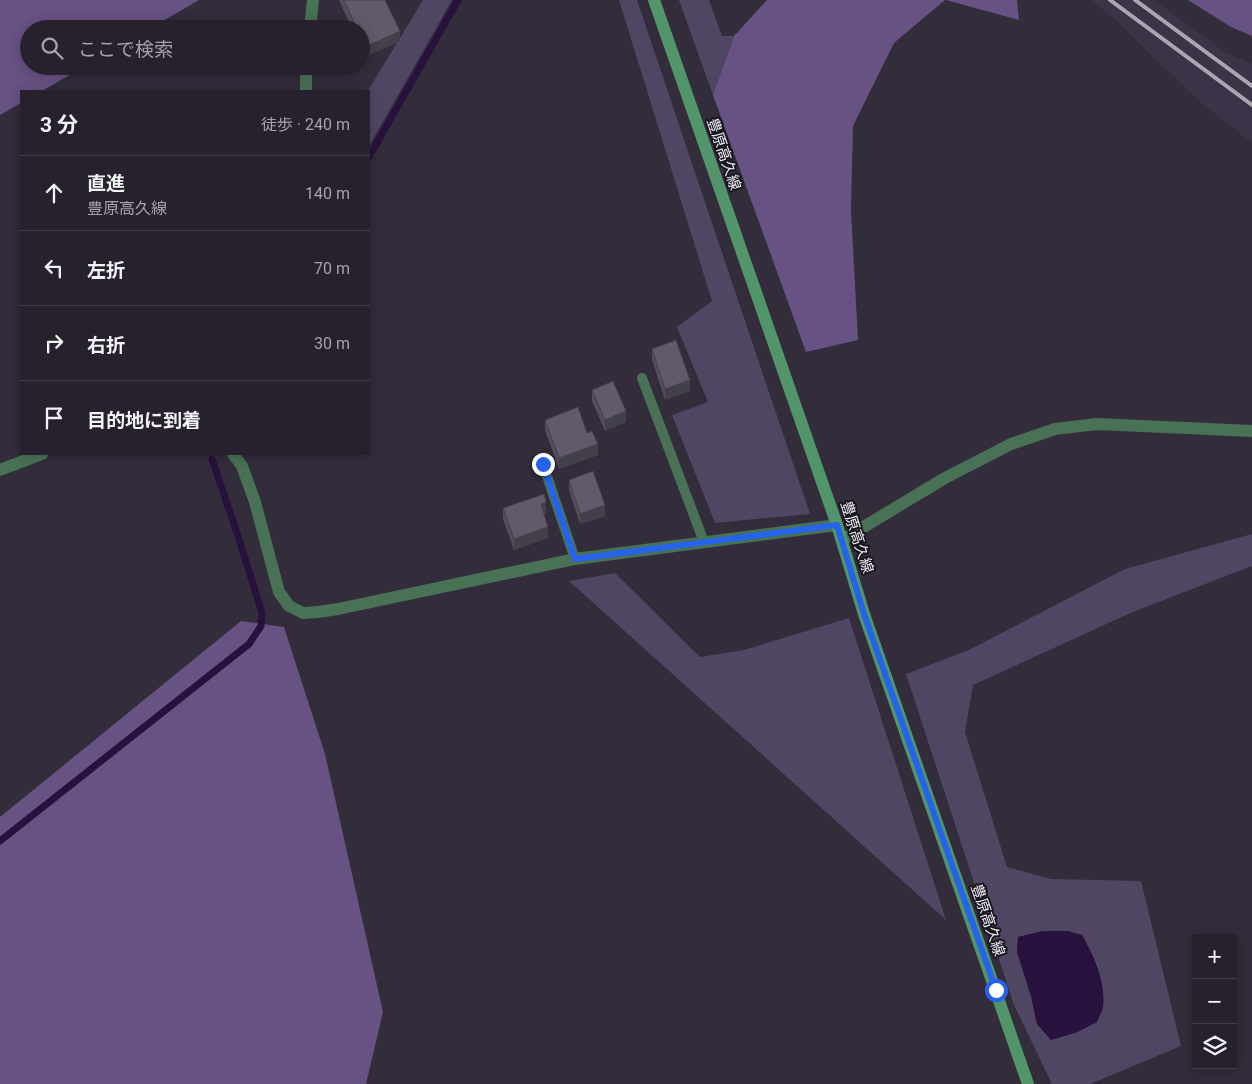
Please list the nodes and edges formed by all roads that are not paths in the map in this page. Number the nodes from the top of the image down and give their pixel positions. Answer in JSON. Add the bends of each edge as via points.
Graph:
{"nodes":[{"id":1,"x":313,"y":0,"type":"edge"},
{"id":2,"x":654,"y":0,"type":"edge"},
{"id":3,"x":311,"y":20,"type":"edge"},
{"id":4,"x":306,"y":75,"type":"edge"},
{"id":5,"x":306,"y":90,"type":"edge"},
{"id":6,"x":642,"y":378,"type":"dead end"},
{"id":7,"x":1252,"y":431,"type":"edge"},
{"id":8,"x":39,"y":455,"type":"edge"},
{"id":9,"x":234,"y":455,"type":"edge"},
{"id":10,"x":543,"y":464,"type":"dead end"},
{"id":11,"x":0,"y":470,"type":"edge"},
{"id":12,"x":837,"y":525,"type":"junction"},
{"id":13,"x":842,"y":540,"type":"junction"},
{"id":14,"x":704,"y":542,"type":"junction"},
{"id":15,"x":575,"y":559,"type":"junction"},
{"id":16,"x":1028,"y":1084,"type":"edge"}],
"edges":[{"from":1,"to":3,"type":"street"},
{"from":2,"to":12,"type":"main road","name":"豊原高久線"},
{"from":4,"to":5,"type":"street"},
{"from":6,"to":14,"type":"lane"},
{"from":7,"to":13,"type":"street","via":[[1097,424],[1055,428],[1010,444],[945,478]]},
{"from":8,"to":11,"type":"street"},
{"from":9,"to":15,"type":"street","via":[[242,466],[255,502],[279,592],[289,606],[303,613],[338,609]]},
{"from":10,"to":15,"type":"lane"},
{"from":12,"to":13,"type":"main road","name":"豊原高久線"},
{"from":12,"to":14,"type":"street"},
{"from":13,"to":16,"type":"main road","name":"豊原高久線","via":[[864,614]]},
{"from":14,"to":15,"type":"street"}]}
